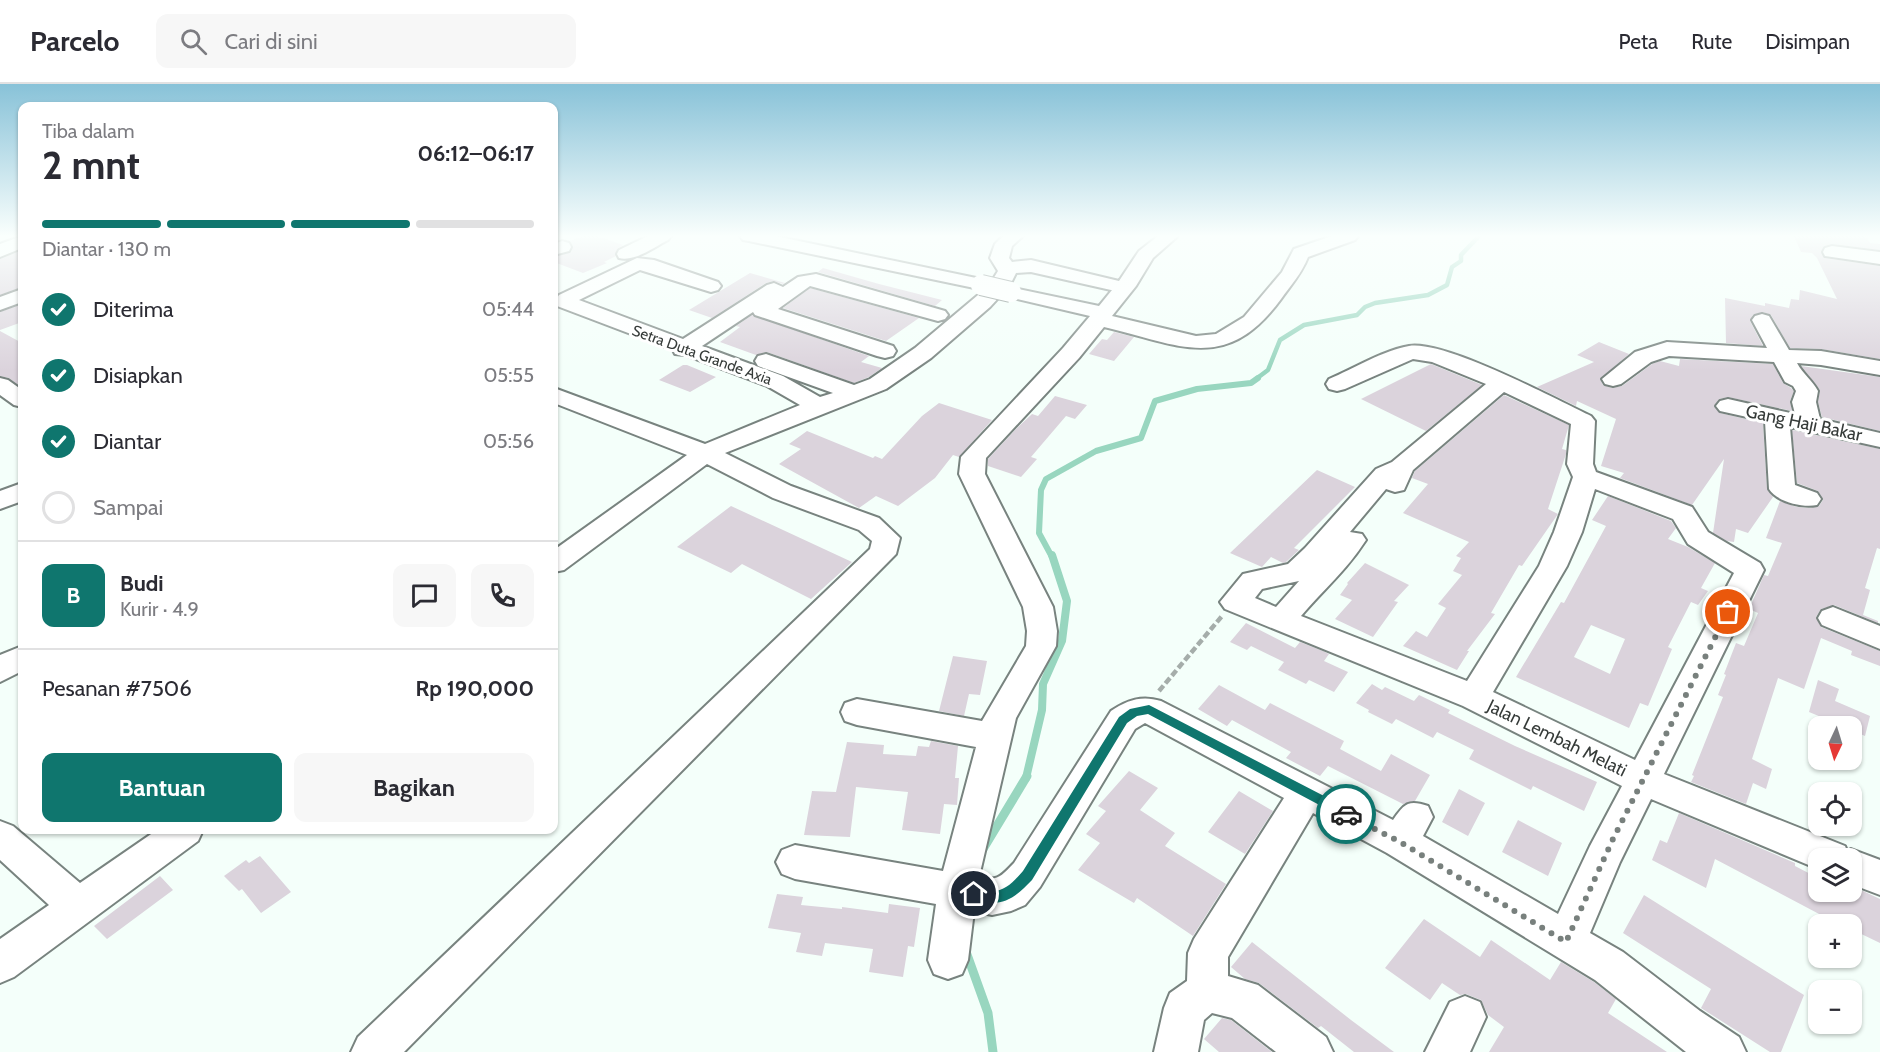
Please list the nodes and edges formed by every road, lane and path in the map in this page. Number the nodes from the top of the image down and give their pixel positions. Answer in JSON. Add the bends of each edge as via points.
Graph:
{"nodes":[{"id":1,"x":602,"y":281,"type":"edge"},
{"id":2,"x":697,"y":281,"type":"edge"},
{"id":3,"x":787,"y":281,"type":"edge"},
{"id":4,"x":805,"y":281,"type":"edge"},
{"id":5,"x":815,"y":281,"type":"edge"},
{"id":6,"x":962,"y":281,"type":"edge"},
{"id":7,"x":1002,"y":281,"type":"edge"},
{"id":8,"x":1098,"y":281,"type":"edge"},
{"id":9,"x":1129,"y":281,"type":"edge"},
{"id":10,"x":1285,"y":281,"type":"edge"},
{"id":11,"x":1111,"y":284,"type":"dead end"},
{"id":12,"x":711,"y":286,"type":"dead end"},
{"id":13,"x":962,"y":296,"type":"dead end"},
{"id":14,"x":18,"y":297,"type":"edge"},
{"id":15,"x":0,"y":304,"type":"edge"},
{"id":16,"x":938,"y":315,"type":"junction"},
{"id":17,"x":1101,"y":316,"type":"junction"},
{"id":18,"x":1762,"y":320,"type":"dead end"},
{"id":19,"x":689,"y":345,"type":"junction"},
{"id":20,"x":885,"y":351,"type":"dead end"},
{"id":21,"x":923,"y":353,"type":"junction"},
{"id":22,"x":1782,"y":356,"type":"junction"},
{"id":23,"x":1880,"y":368,"type":"edge"},
{"id":24,"x":18,"y":378,"type":"edge"},
{"id":25,"x":1613,"y":379,"type":"dead end"},
{"id":26,"x":1502,"y":382,"type":"junction"},
{"id":27,"x":1337,"y":384,"type":"dead end"},
{"id":28,"x":0,"y":386,"type":"edge"},
{"id":29,"x":855,"y":393,"type":"junction"},
{"id":30,"x":18,"y":397,"type":"edge"},
{"id":31,"x":558,"y":397,"type":"edge"},
{"id":32,"x":818,"y":406,"type":"junction"},
{"id":33,"x":1728,"y":406,"type":"dead end"},
{"id":34,"x":1777,"y":418,"type":"junction"},
{"id":35,"x":1809,"y":424,"type":"junction"},
{"id":36,"x":1880,"y":440,"type":"edge"},
{"id":37,"x":705,"y":453,"type":"junction"},
{"id":38,"x":1401,"y":467,"type":"junction"},
{"id":39,"x":1586,"y":477,"type":"junction"},
{"id":40,"x":18,"y":493,"type":"edge"},
{"id":41,"x":1808,"y":499,"type":"dead end"},
{"id":42,"x":0,"y":501,"type":"edge"},
{"id":43,"x":558,"y":560,"type":"edge"},
{"id":44,"x":1235,"y":602,"type":"junction"},
{"id":45,"x":1833,"y":618,"type":"dead end"},
{"id":46,"x":1281,"y":620,"type":"junction"},
{"id":47,"x":1880,"y":638,"type":"edge"},
{"id":48,"x":18,"y":659,"type":"edge"},
{"id":49,"x":0,"y":670,"type":"edge"},
{"id":50,"x":1163,"y":684,"type":"dead end"},
{"id":51,"x":1474,"y":697,"type":"junction"},
{"id":52,"x":857,"y":712,"type":"dead end"},
{"id":53,"x":996,"y":737,"type":"junction"},
{"id":54,"x":1642,"y":780,"type":"junction"},
{"id":55,"x":1306,"y":793,"type":"junction"},
{"id":56,"x":179,"y":834,"type":"edge"},
{"id":57,"x":0,"y":837,"type":"edge"},
{"id":58,"x":1808,"y":848,"type":"edge"},
{"id":59,"x":795,"y":862,"type":"dead end"},
{"id":60,"x":1862,"y":871,"type":"edge"},
{"id":61,"x":1880,"y":878,"type":"edge"},
{"id":62,"x":957,"y":890,"type":"junction"},
{"id":63,"x":79,"y":906,"type":"junction"},
{"id":64,"x":1566,"y":942,"type":"junction"},
{"id":65,"x":948,"y":960,"type":"dead end"},
{"id":66,"x":0,"y":963,"type":"edge"},
{"id":67,"x":1207,"y":991,"type":"junction"},
{"id":68,"x":373,"y":1052,"type":"edge"},
{"id":69,"x":1176,"y":1052,"type":"edge"},
{"id":70,"x":1311,"y":1052,"type":"edge"},
{"id":71,"x":1724,"y":1052,"type":"edge"}],
"edges":[{"from":1,"to":19,"type":"street","name":"Setra Duta Grande Axia","via":[[564,300],[566,304]]},
{"from":2,"to":12,"type":"street","name":"Setra Duta Grande Axia"},
{"from":3,"to":19,"type":"street"},
{"from":4,"to":20,"type":"street","via":[[762,311]]},
{"from":5,"to":16,"type":"street"},
{"from":6,"to":17,"type":"street","bridge":true},
{"from":7,"to":21,"type":"street"},
{"from":8,"to":11,"type":"street"},
{"from":9,"to":17,"type":"street"},
{"from":10,"to":17,"type":"street","via":[[1250,325],[1225,340],[1196,342]]},
{"from":13,"to":16,"type":"street"},
{"from":14,"to":15,"type":"street"},
{"from":16,"to":21,"type":"street","via":[[908,340],[908,347]]},
{"from":17,"to":53,"type":"street","via":[[974,457],[972,474],[1038,607],[1042,631],[1041,646],[1000,717]]},
{"from":18,"to":22,"type":"street"},
{"from":19,"to":29,"type":"street","via":[[760,359]]},
{"from":19,"to":32,"type":"street","name":"Setra Duta Grande Axia","via":[[775,381]]},
{"from":21,"to":29,"type":"street","via":[[878,384]]},
{"from":22,"to":23,"type":"street"},
{"from":22,"to":25,"type":"street","via":[[1744,359],[1661,350],[1643,357]]},
{"from":22,"to":35,"type":"street","via":[[1792,377],[1802,382],[1807,391],[1804,402]]},
{"from":24,"to":28,"type":"street"},
{"from":26,"to":27,"type":"street","via":[[1440,357],[1411,352]]},
{"from":26,"to":38,"type":"street"},
{"from":26,"to":39,"type":"street","via":[[1583,421],[1580,464]]},
{"from":28,"to":30,"type":"street"},
{"from":29,"to":32,"type":"street"},
{"from":31,"to":37,"type":"street"},
{"from":32,"to":37,"type":"street"},
{"from":33,"to":34,"type":"street","name":"Gang Haji Bakar"},
{"from":34,"to":35,"type":"street","name":"Gang Haji Bakar"},
{"from":34,"to":41,"type":"street","via":[[1782,489]]},
{"from":35,"to":36,"type":"street","name":"Gang Haji Bakar"},
{"from":37,"to":43,"type":"street"},
{"from":37,"to":68,"type":"street","via":[[782,492],[869,524],[886,538],[882,554]]},
{"from":38,"to":44,"type":"street","via":[[1385,474],[1297,572],[1253,581]]},
{"from":38,"to":46,"type":"street","via":[[1398,480],[1326,574]]},
{"from":39,"to":51,"type":"street","via":[[1553,566]]},
{"from":39,"to":54,"type":"street","via":[[1683,513],[1698,538],[1750,570]]},
{"from":40,"to":42,"type":"street"},
{"from":44,"to":46,"type":"street","name":"Jalan Lembah Melati"},
{"from":44,"to":50,"type":"path"},
{"from":45,"to":47,"type":"street"},
{"from":46,"to":51,"type":"street","name":"Jalan Lembah Melati"},
{"from":48,"to":49,"type":"street"},
{"from":51,"to":54,"type":"street","name":"Jalan Lembah Melati"},
{"from":52,"to":53,"type":"street"},
{"from":53,"to":62,"type":"street"},
{"from":54,"to":58,"type":"street","name":"Jalan Lembah Melati"},
{"from":54,"to":64,"type":"street"},
{"from":55,"to":62,"type":"street","via":[[1149,710],[1134,712],[1123,720],[1028,875],[1011,893],[992,897]]},
{"from":55,"to":64,"type":"street","via":[[1408,830]]},
{"from":55,"to":67,"type":"street","via":[[1208,953]]},
{"from":56,"to":63,"type":"street"},
{"from":57,"to":63,"type":"street"},
{"from":59,"to":62,"type":"street"},
{"from":60,"to":61,"type":"street"},
{"from":62,"to":65,"type":"street"},
{"from":63,"to":66,"type":"street"},
{"from":64,"to":71,"type":"street","via":[[1609,966]]},
{"from":67,"to":69,"type":"street","via":[[1185,1008]]},
{"from":67,"to":70,"type":"street","via":[[1243,1000]]}]}
